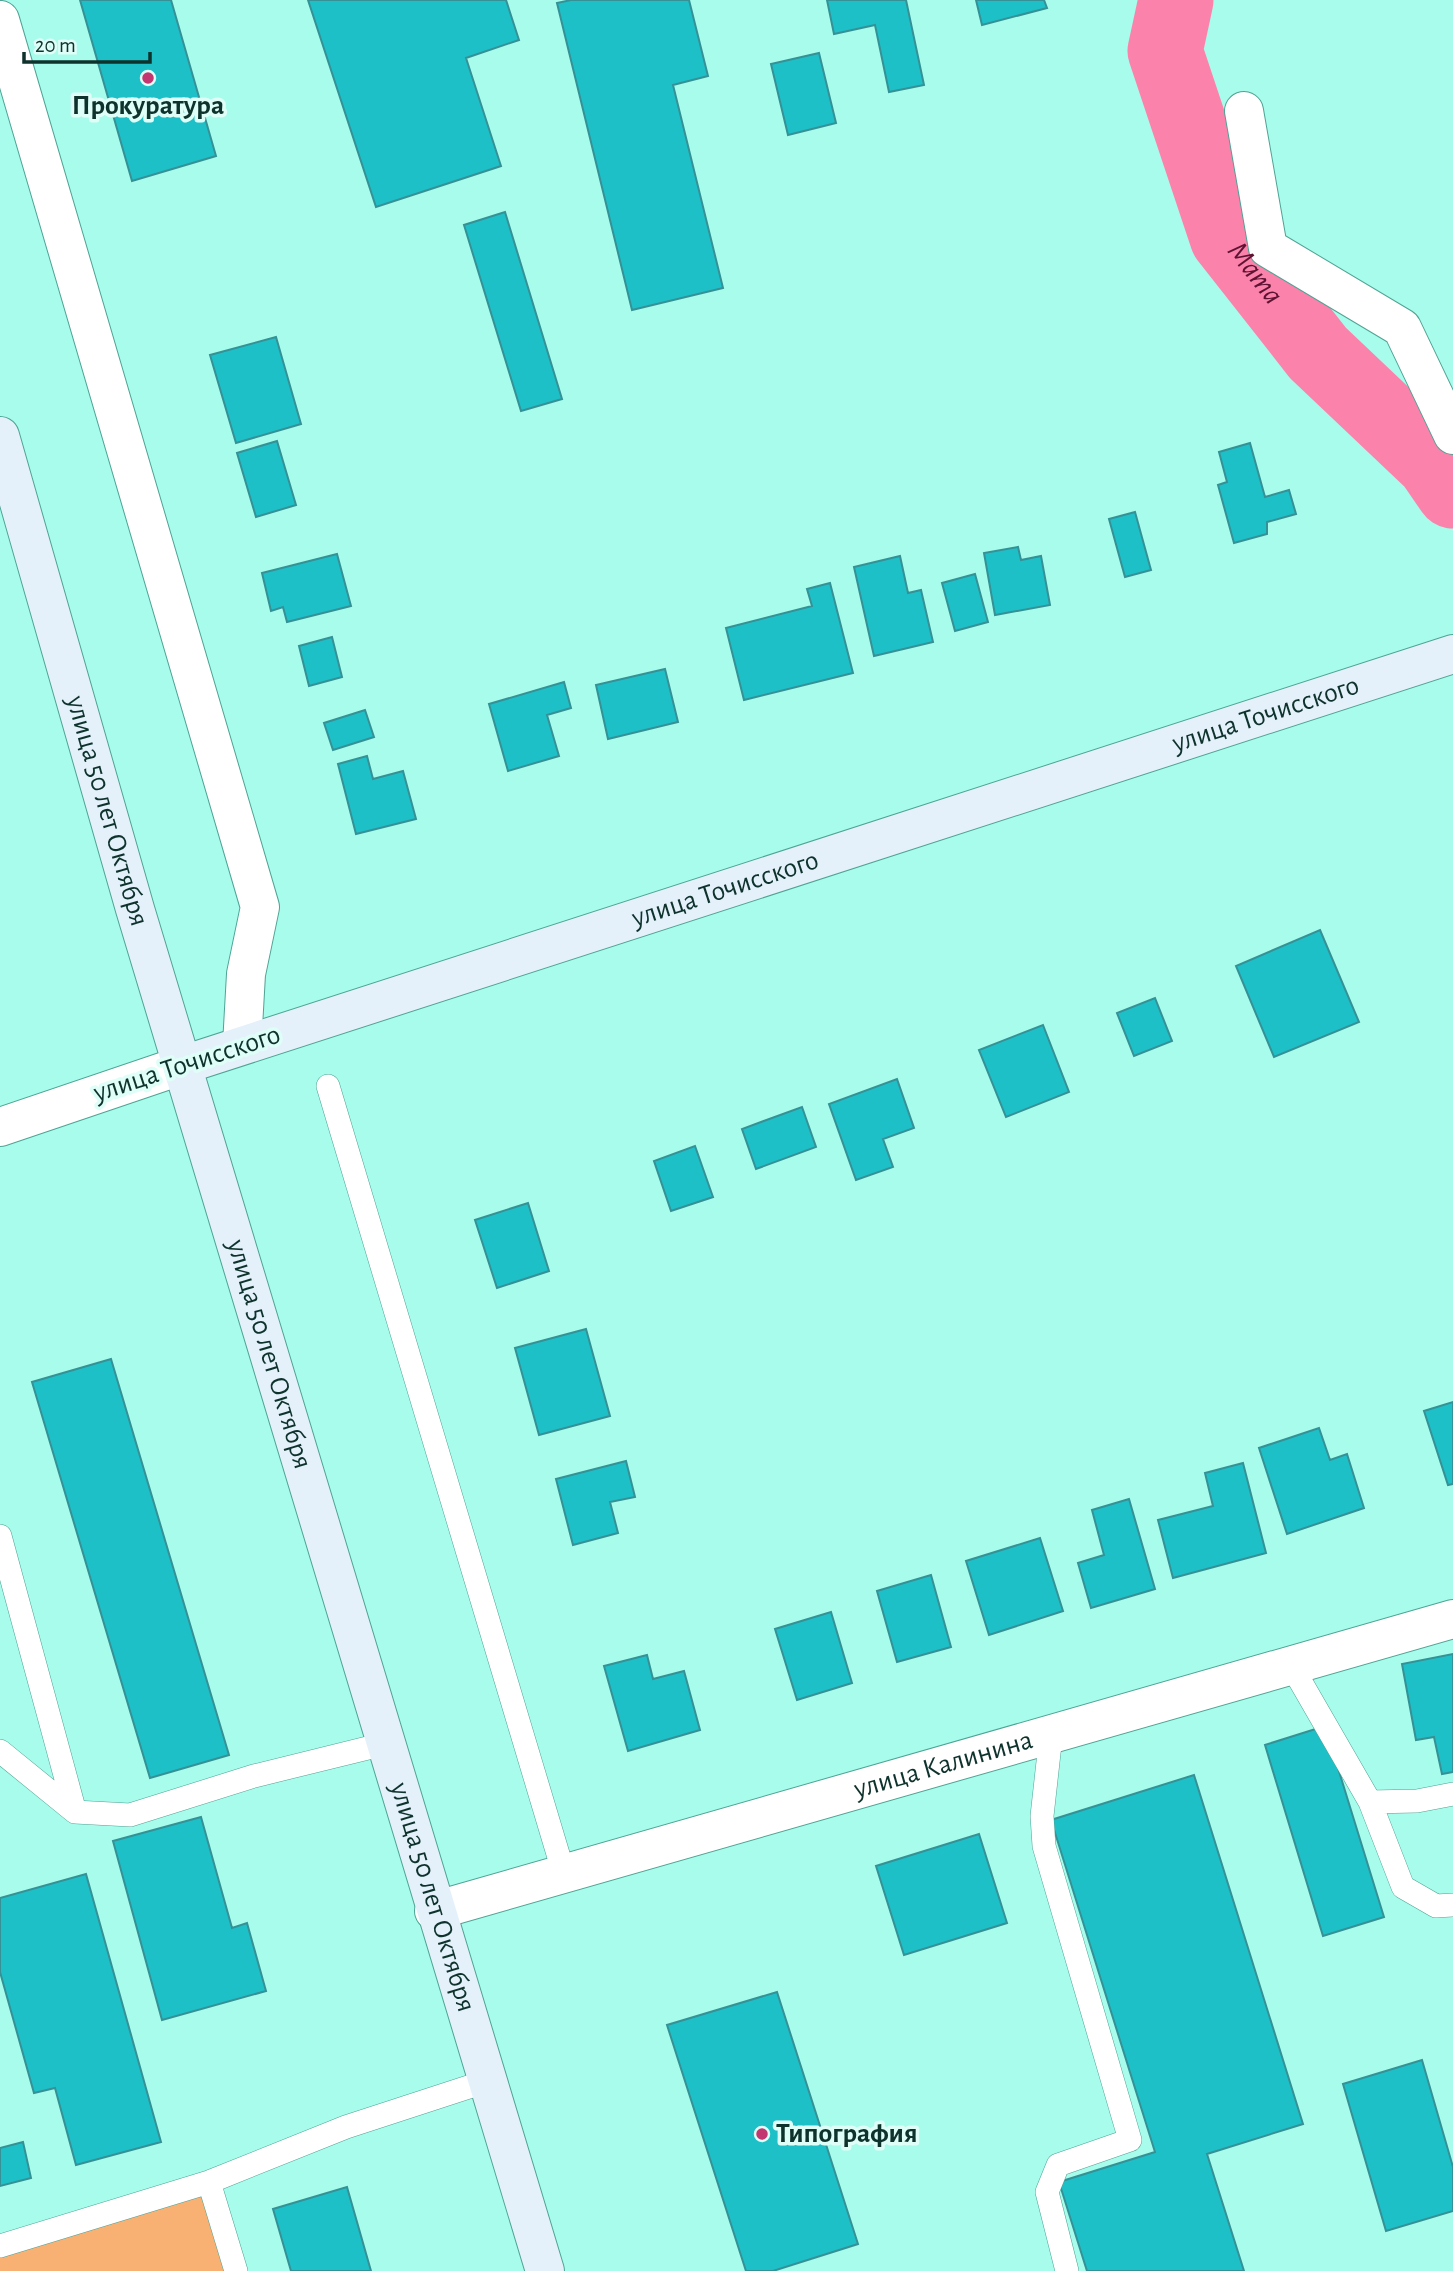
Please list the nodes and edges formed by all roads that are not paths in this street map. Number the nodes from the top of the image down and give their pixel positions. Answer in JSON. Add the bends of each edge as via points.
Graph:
{"nodes":[{"id":1,"x":0,"y":20,"type":"edge"},
{"id":2,"x":1244,"y":110,"type":"dead end"},
{"id":3,"x":1453,"y":435,"type":"edge"},
{"id":4,"x":0,"y":436,"type":"edge"},
{"id":5,"x":1440,"y":658,"type":"edge"},
{"id":6,"x":242,"y":1045,"type":"junction"},
{"id":7,"x":183,"y":1065,"type":"junction"},
{"id":8,"x":328,"y":1086,"type":"dead end"},
{"id":9,"x":0,"y":1127,"type":"edge"},
{"id":10,"x":0,"y":1536,"type":"edge"},
{"id":11,"x":1453,"y":1619,"type":"edge"},
{"id":12,"x":1291,"y":1665,"type":"junction"},
{"id":13,"x":1051,"y":1735,"type":"junction"},
{"id":14,"x":384,"y":1744,"type":"junction"},
{"id":15,"x":0,"y":1751,"type":"edge"},
{"id":16,"x":1453,"y":1794,"type":"edge"},
{"id":17,"x":1370,"y":1802,"type":"junction"},
{"id":18,"x":75,"y":1812,"type":"junction"},
{"id":19,"x":564,"y":1874,"type":"junction"},
{"id":20,"x":1453,"y":1905,"type":"edge"},
{"id":21,"x":434,"y":1911,"type":"junction"},
{"id":22,"x":487,"y":2081,"type":"junction"},
{"id":23,"x":209,"y":2182,"type":"junction"},
{"id":24,"x":0,"y":2246,"type":"edge"},
{"id":25,"x":236,"y":2271,"type":"edge"},
{"id":26,"x":545,"y":2271,"type":"edge"},
{"id":27,"x":1067,"y":2271,"type":"edge"}],
"edges":[{"from":1,"to":6,"type":"street","via":[[260,907],[246,974]]},
{"from":2,"to":3,"type":"street","via":[[1269,248],[1402,328]]},
{"from":4,"to":7,"type":"main road","name":"улица 50 лет Октября"},
{"from":5,"to":6,"type":"main road","name":"улица Точисского"},
{"from":6,"to":7,"type":"main road","name":"улица Точисского"},
{"from":7,"to":9,"type":"street","name":"улица Точисского"},
{"from":7,"to":14,"type":"main road","name":"улица 50 лет Октября"},
{"from":8,"to":19,"type":"lane"},
{"from":10,"to":18,"type":"lane"},
{"from":11,"to":12,"type":"street","name":"улица Калинина"},
{"from":12,"to":13,"type":"street","name":"улица Калинина"},
{"from":12,"to":17,"type":"lane"},
{"from":13,"to":19,"type":"street","name":"улица Калинина"},
{"from":13,"to":27,"type":"lane","via":[[1042,1816],[1044,1846],[1130,2140],[1058,2165],[1047,2192]]},
{"from":14,"to":18,"type":"lane","via":[[254,1776],[130,1815]]},
{"from":14,"to":21,"type":"main road","name":"улица 50 лет Октября"},
{"from":15,"to":18,"type":"lane"},
{"from":16,"to":17,"type":"lane","via":[[1417,1801]]},
{"from":17,"to":20,"type":"lane","via":[[1403,1887],[1436,1906]]},
{"from":19,"to":21,"type":"street","name":"улица Калинина"},
{"from":21,"to":22,"type":"main road","name":"улица 50 лет Октября"},
{"from":22,"to":23,"type":"lane","via":[[346,2127]]},
{"from":22,"to":26,"type":"main road","name":"улица 50 лет Октября"},
{"from":23,"to":24,"type":"lane"},
{"from":23,"to":25,"type":"lane"}]}
